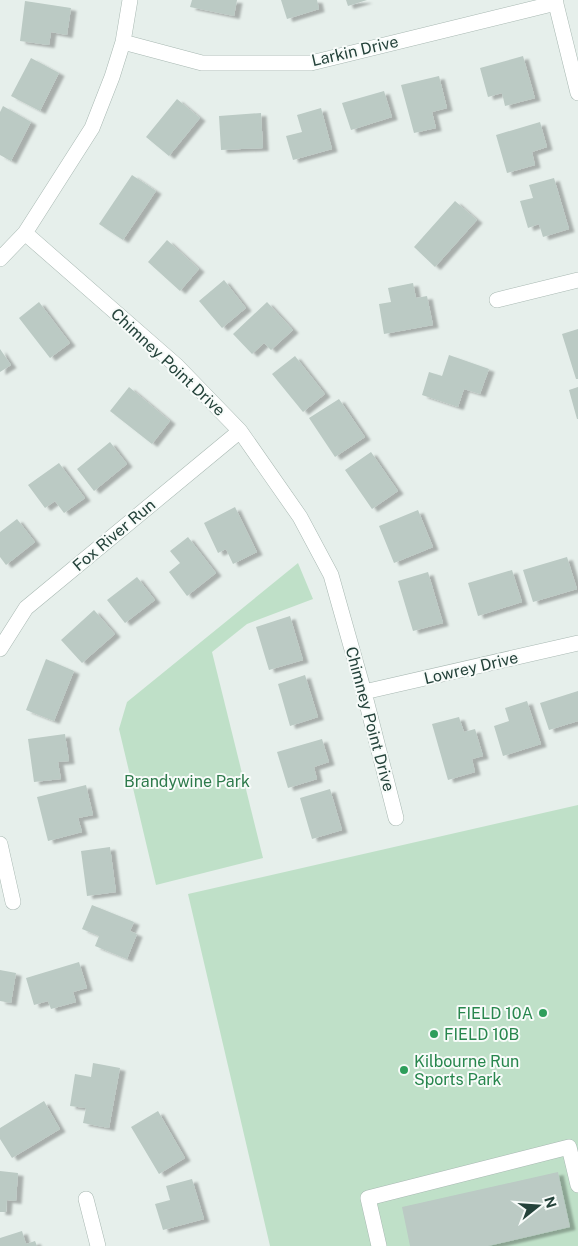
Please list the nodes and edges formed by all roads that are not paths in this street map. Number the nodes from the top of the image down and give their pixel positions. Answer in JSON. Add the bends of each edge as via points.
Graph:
{"nodes":[{"id":1,"x":130,"y":0,"type":"edge"},
{"id":2,"x":555,"y":2,"type":"edge"},
{"id":3,"x":123,"y":42,"type":"junction"},
{"id":4,"x":578,"y":93,"type":"edge"},
{"id":5,"x":25,"y":233,"type":"junction"},
{"id":6,"x":0,"y":259,"type":"edge"},
{"id":7,"x":578,"y":280,"type":"edge"},
{"id":8,"x":497,"y":300,"type":"dead end"},
{"id":9,"x":240,"y":431,"type":"junction"},
{"id":10,"x":578,"y":643,"type":"edge"},
{"id":11,"x":0,"y":649,"type":"edge"},
{"id":12,"x":364,"y":692,"type":"junction"},
{"id":13,"x":396,"y":818,"type":"dead end"},
{"id":14,"x":0,"y":844,"type":"edge"},
{"id":15,"x":13,"y":902,"type":"dead end"},
{"id":16,"x":578,"y":1185,"type":"edge"},
{"id":17,"x":86,"y":1199,"type":"dead end"},
{"id":18,"x":98,"y":1246,"type":"edge"},
{"id":19,"x":379,"y":1246,"type":"edge"}],
"edges":[{"from":1,"to":3,"type":"street"},
{"from":2,"to":3,"type":"street","name":"Larkin Drive","via":[[311,63],[202,63]]},
{"from":2,"to":4,"type":"street"},
{"from":3,"to":5,"type":"street","via":[[92,128]]},
{"from":5,"to":6,"type":"street"},
{"from":5,"to":9,"type":"street","name":"Chimney Point Drive","via":[[177,366]]},
{"from":7,"to":8,"type":"street"},
{"from":9,"to":11,"type":"street","name":"Fox River Run","via":[[26,608]]},
{"from":9,"to":12,"type":"street","name":"Chimney Point Drive","via":[[300,517],[331,575]]},
{"from":10,"to":12,"type":"street","name":"Lowrey Drive"},
{"from":12,"to":13,"type":"street","name":"Chimney Point Drive"},
{"from":14,"to":15,"type":"street"},
{"from":16,"to":19,"type":"street","via":[[569,1147],[368,1198]]},
{"from":17,"to":18,"type":"street"}]}
